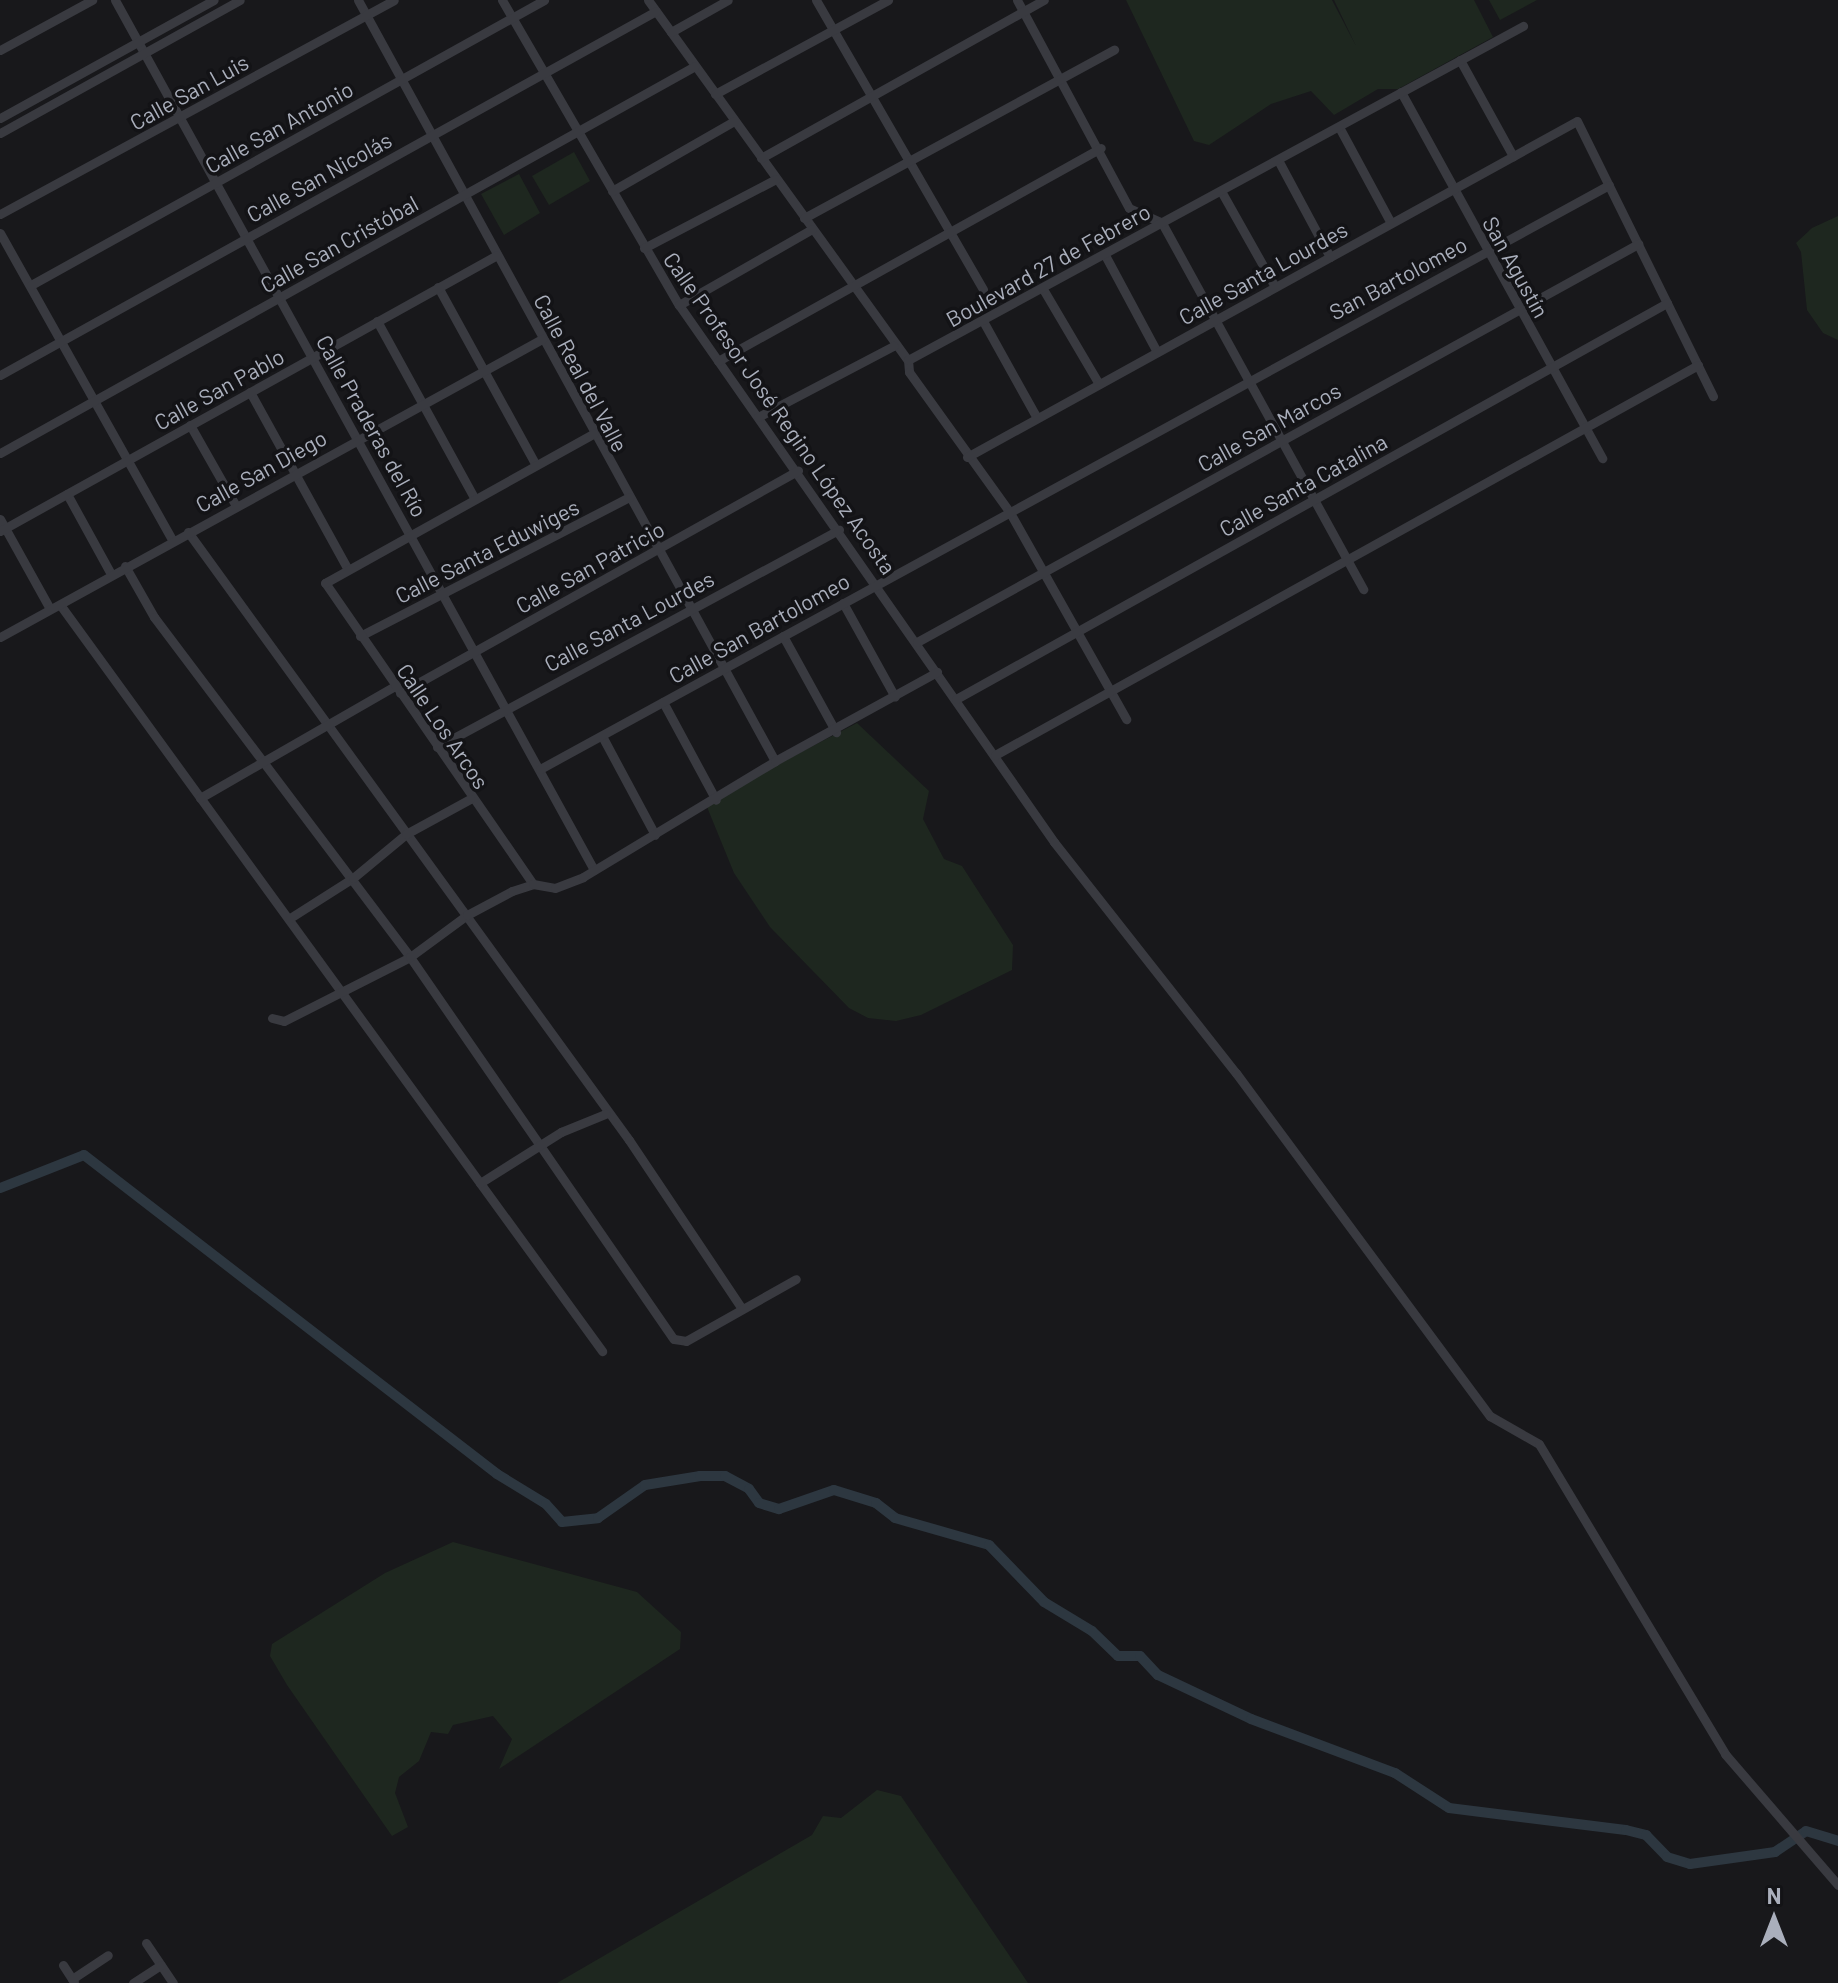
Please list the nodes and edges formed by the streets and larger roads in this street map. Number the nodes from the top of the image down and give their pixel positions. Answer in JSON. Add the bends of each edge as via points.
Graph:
{"nodes":[{"id":1,"x":92,"y":0,"type":"edge"},
{"id":2,"x":115,"y":0,"type":"edge"},
{"id":3,"x":214,"y":0,"type":"edge"},
{"id":4,"x":240,"y":0,"type":"edge"},
{"id":5,"x":358,"y":0,"type":"edge"},
{"id":6,"x":394,"y":0,"type":"edge"},
{"id":7,"x":502,"y":0,"type":"edge"},
{"id":8,"x":544,"y":0,"type":"edge"},
{"id":9,"x":648,"y":0,"type":"edge"},
{"id":10,"x":728,"y":0,"type":"edge"},
{"id":11,"x":816,"y":0,"type":"edge"},
{"id":12,"x":888,"y":0,"type":"edge"},
{"id":13,"x":1017,"y":0,"type":"edge"},
{"id":14,"x":1044,"y":0,"type":"edge"},
{"id":15,"x":656,"y":11,"type":"junction"},
{"id":16,"x":1023,"y":11,"type":"junction"},
{"id":17,"x":367,"y":15,"type":"junction"},
{"id":18,"x":512,"y":18,"type":"junction"},
{"id":19,"x":1523,"y":26,"type":"dead end"},
{"id":20,"x":832,"y":30,"type":"junction"},
{"id":21,"x":671,"y":32,"type":"junction"},
{"id":22,"x":138,"y":42,"type":"junction"},
{"id":23,"x":0,"y":50,"type":"edge"},
{"id":24,"x":1114,"y":50,"type":"dead end"},
{"id":25,"x":145,"y":53,"type":"junction"},
{"id":26,"x":1460,"y":60,"type":"junction"},
{"id":27,"x":695,"y":66,"type":"junction"},
{"id":28,"x":544,"y":73,"type":"junction"},
{"id":29,"x":1062,"y":78,"type":"junction"},
{"id":30,"x":403,"y":79,"type":"junction"},
{"id":31,"x":1401,"y":92,"type":"junction"},
{"id":32,"x":715,"y":94,"type":"junction"},
{"id":33,"x":871,"y":95,"type":"junction"},
{"id":34,"x":0,"y":118,"type":"edge"},
{"id":35,"x":180,"y":118,"type":"junction"},
{"id":36,"x":734,"y":121,"type":"junction"},
{"id":37,"x":1339,"y":127,"type":"junction"},
{"id":38,"x":578,"y":131,"type":"junction"},
{"id":39,"x":0,"y":133,"type":"edge"},
{"id":40,"x":434,"y":134,"type":"junction"},
{"id":41,"x":1101,"y":148,"type":"junction"},
{"id":42,"x":1513,"y":156,"type":"junction"},
{"id":43,"x":761,"y":158,"type":"junction"},
{"id":44,"x":1278,"y":160,"type":"junction"},
{"id":45,"x":908,"y":161,"type":"junction"},
{"id":46,"x":776,"y":179,"type":"junction"},
{"id":47,"x":217,"y":182,"type":"junction"},
{"id":48,"x":1609,"y":185,"type":"junction"},
{"id":49,"x":1453,"y":189,"type":"junction"},
{"id":50,"x":612,"y":191,"type":"junction"},
{"id":51,"x":1221,"y":191,"type":"junction"},
{"id":52,"x":466,"y":193,"type":"junction"},
{"id":53,"x":0,"y":214,"type":"edge"},
{"id":54,"x":804,"y":218,"type":"junction"},
{"id":55,"x":1162,"y":223,"type":"junction"},
{"id":56,"x":1391,"y":223,"type":"junction"},
{"id":57,"x":812,"y":229,"type":"junction"},
{"id":58,"x":0,"y":233,"type":"edge"},
{"id":59,"x":948,"y":233,"type":"junction"},
{"id":60,"x":247,"y":237,"type":"junction"},
{"id":61,"x":1638,"y":244,"type":"junction"},
{"id":62,"x":644,"y":248,"type":"junction"},
{"id":63,"x":1486,"y":251,"type":"junction"},
{"id":64,"x":497,"y":255,"type":"junction"},
{"id":65,"x":1105,"y":255,"type":"junction"},
{"id":66,"x":1330,"y":257,"type":"junction"},
{"id":67,"x":31,"y":285,"type":"junction"},
{"id":68,"x":852,"y":286,"type":"junction"},
{"id":69,"x":438,"y":287,"type":"junction"},
{"id":70,"x":1275,"y":287,"type":"junction"},
{"id":71,"x":983,"y":289,"type":"dead end"},
{"id":72,"x":1043,"y":289,"type":"junction"},
{"id":73,"x":280,"y":297,"type":"junction"},
{"id":74,"x":1667,"y":303,"type":"junction"},
{"id":75,"x":679,"y":305,"type":"junction"},
{"id":76,"x":1519,"y":310,"type":"junction"},
{"id":77,"x":1215,"y":320,"type":"junction"},
{"id":78,"x":377,"y":321,"type":"junction"},
{"id":79,"x":983,"y":321,"type":"junction"},
{"id":80,"x":542,"y":339,"type":"junction"},
{"id":81,"x":61,"y":341,"type":"junction"},
{"id":82,"x":893,"y":346,"type":"junction"},
{"id":83,"x":1157,"y":352,"type":"junction"},
{"id":84,"x":313,"y":357,"type":"junction"},
{"id":85,"x":908,"y":360,"type":"junction"},
{"id":86,"x":718,"y":361,"type":"junction"},
{"id":87,"x":1698,"y":365,"type":"junction"},
{"id":88,"x":1551,"y":368,"type":"junction"},
{"id":89,"x":485,"y":370,"type":"junction"},
{"id":90,"x":0,"y":375,"type":"edge"},
{"id":91,"x":1248,"y":380,"type":"junction"},
{"id":92,"x":1099,"y":384,"type":"junction"},
{"id":93,"x":250,"y":392,"type":"junction"},
{"id":94,"x":1713,"y":396,"type":"dead end"},
{"id":95,"x":95,"y":400,"type":"junction"},
{"id":96,"x":422,"y":404,"type":"junction"},
{"id":97,"x":758,"y":417,"type":"junction"},
{"id":98,"x":1037,"y":418,"type":"junction"},
{"id":99,"x":190,"y":425,"type":"junction"},
{"id":100,"x":1585,"y":428,"type":"junction"},
{"id":101,"x":593,"y":434,"type":"junction"},
{"id":102,"x":357,"y":439,"type":"junction"},
{"id":103,"x":1281,"y":441,"type":"junction"},
{"id":104,"x":0,"y":453,"type":"edge"},
{"id":105,"x":967,"y":457,"type":"junction"},
{"id":106,"x":1602,"y":458,"type":"dead end"},
{"id":107,"x":128,"y":460,"type":"junction"},
{"id":108,"x":536,"y":465,"type":"junction"},
{"id":109,"x":798,"y":471,"type":"junction"},
{"id":110,"x":294,"y":473,"type":"junction"},
{"id":111,"x":67,"y":494,"type":"junction"},
{"id":112,"x":629,"y":497,"type":"junction"},
{"id":113,"x":475,"y":499,"type":"junction"},
{"id":114,"x":1314,"y":500,"type":"junction"},
{"id":115,"x":236,"y":506,"type":"junction"},
{"id":116,"x":1009,"y":511,"type":"junction"},
{"id":117,"x":2,"y":526,"type":"edge"},
{"id":118,"x":839,"y":530,"type":"junction"},
{"id":119,"x":188,"y":532,"type":"junction"},
{"id":120,"x":410,"y":534,"type":"junction"},
{"id":121,"x":172,"y":540,"type":"junction"},
{"id":122,"x":658,"y":550,"type":"junction"},
{"id":123,"x":1346,"y":559,"type":"junction"},
{"id":124,"x":125,"y":566,"type":"junction"},
{"id":125,"x":347,"y":568,"type":"junction"},
{"id":126,"x":1043,"y":572,"type":"junction"},
{"id":127,"x":111,"y":574,"type":"junction"},
{"id":128,"x":876,"y":584,"type":"junction"},
{"id":129,"x":1363,"y":589,"type":"dead end"},
{"id":130,"x":444,"y":595,"type":"junction"},
{"id":131,"x":843,"y":603,"type":"junction"},
{"id":132,"x":61,"y":606,"type":"junction"},
{"id":133,"x":49,"y":607,"type":"junction"},
{"id":134,"x":691,"y":608,"type":"junction"},
{"id":135,"x":1077,"y":631,"type":"junction"},
{"id":136,"x":360,"y":636,"type":"junction"},
{"id":137,"x":783,"y":636,"type":"junction"},
{"id":138,"x":0,"y":637,"type":"edge"},
{"id":139,"x":917,"y":642,"type":"junction"},
{"id":140,"x":476,"y":651,"type":"junction"},
{"id":141,"x":725,"y":668,"type":"junction"},
{"id":142,"x":937,"y":672,"type":"junction"},
{"id":143,"x":397,"y":690,"type":"junction"},
{"id":144,"x":1109,"y":691,"type":"junction"},
{"id":145,"x":895,"y":697,"type":"junction"},
{"id":146,"x":956,"y":699,"type":"junction"},
{"id":147,"x":663,"y":702,"type":"junction"},
{"id":148,"x":507,"y":707,"type":"junction"},
{"id":149,"x":1126,"y":719,"type":"dead end"},
{"id":150,"x":325,"y":724,"type":"junction"},
{"id":151,"x":836,"y":732,"type":"junction"},
{"id":152,"x":602,"y":736,"type":"junction"},
{"id":153,"x":437,"y":747,"type":"junction"},
{"id":154,"x":995,"y":755,"type":"junction"},
{"id":155,"x":265,"y":758,"type":"junction"},
{"id":156,"x":775,"y":761,"type":"junction"},
{"id":157,"x":540,"y":769,"type":"junction"},
{"id":158,"x":200,"y":798,"type":"junction"},
{"id":159,"x":470,"y":799,"type":"junction"},
{"id":160,"x":716,"y":800,"type":"junction"},
{"id":161,"x":406,"y":834,"type":"junction"},
{"id":162,"x":655,"y":835,"type":"junction"},
{"id":163,"x":594,"y":870,"type":"junction"},
{"id":164,"x":353,"y":878,"type":"junction"},
{"id":165,"x":533,"y":884,"type":"junction"},
{"id":166,"x":467,"y":915,"type":"junction"},
{"id":167,"x":290,"y":918,"type":"junction"},
{"id":168,"x":410,"y":957,"type":"junction"},
{"id":169,"x":340,"y":992,"type":"junction"},
{"id":170,"x":272,"y":1018,"type":"dead end"},
{"id":171,"x":605,"y":1114,"type":"junction"},
{"id":172,"x":542,"y":1146,"type":"junction"},
{"id":173,"x":480,"y":1183,"type":"junction"},
{"id":174,"x":796,"y":1279,"type":"dead end"},
{"id":175,"x":742,"y":1309,"type":"junction"},
{"id":176,"x":602,"y":1351,"type":"dead end"},
{"id":177,"x":1838,"y":1885,"type":"edge"},
{"id":178,"x":146,"y":1943,"type":"dead end"},
{"id":179,"x":108,"y":1955,"type":"dead end"},
{"id":180,"x":63,"y":1965,"type":"dead end"},
{"id":181,"x":161,"y":1965,"type":"junction"},
{"id":182,"x":73,"y":1981,"type":"edge"},
{"id":183,"x":133,"y":1983,"type":"edge"},
{"id":184,"x":173,"y":1983,"type":"edge"}],
"edges":[{"from":1,"to":23,"type":"street"},
{"from":2,"to":22,"type":"street","name":"Calle Praderas del Río"},
{"from":3,"to":22,"type":"street"},
{"from":4,"to":25,"type":"street"},
{"from":5,"to":17,"type":"street","name":"Calle Real del Valle"},
{"from":6,"to":17,"type":"street","name":"Calle San Luis"},
{"from":7,"to":18,"type":"street","name":"Calle Profesor José Regino López Acosta"},
{"from":8,"to":18,"type":"street","name":"Calle San Antonio"},
{"from":9,"to":15,"type":"street"},
{"from":10,"to":21,"type":"street"},
{"from":11,"to":20,"type":"street"},
{"from":12,"to":20,"type":"street"},
{"from":13,"to":16,"type":"street"},
{"from":14,"to":16,"type":"street"},
{"from":15,"to":21,"type":"street"},
{"from":15,"to":28,"type":"street","name":"Calle San Nicolás"},
{"from":16,"to":29,"type":"street"},
{"from":16,"to":33,"type":"street"},
{"from":17,"to":30,"type":"street","name":"Calle Real del Valle"},
{"from":17,"to":35,"type":"street","name":"Calle San Luis"},
{"from":18,"to":28,"type":"street","name":"Calle Profesor José Regino López Acosta"},
{"from":18,"to":30,"type":"street","name":"Calle San Antonio"},
{"from":19,"to":26,"type":"street","name":"Boulevard 27 de Febrero"},
{"from":20,"to":32,"type":"street"},
{"from":20,"to":33,"type":"street"},
{"from":21,"to":27,"type":"street"},
{"from":22,"to":25,"type":"street","name":"Calle Praderas del Río"},
{"from":22,"to":34,"type":"street"},
{"from":24,"to":29,"type":"street"},
{"from":25,"to":35,"type":"street","name":"Calle Praderas del Río"},
{"from":25,"to":39,"type":"street"},
{"from":26,"to":31,"type":"street","name":"Boulevard 27 de Febrero"},
{"from":26,"to":42,"type":"street"},
{"from":27,"to":32,"type":"street"},
{"from":27,"to":38,"type":"street","name":"Calle San Cristóbal"},
{"from":28,"to":38,"type":"street","name":"Calle Profesor José Regino López Acosta"},
{"from":28,"to":40,"type":"street","name":"Calle San Nicolás"},
{"from":29,"to":41,"type":"street"},
{"from":29,"to":45,"type":"street"},
{"from":30,"to":40,"type":"street","name":"Calle Real del Valle"},
{"from":30,"to":47,"type":"street","name":"Calle San Antonio"},
{"from":31,"to":37,"type":"street","name":"Boulevard 27 de Febrero"},
{"from":31,"to":49,"type":"street","name":"San Agustín"},
{"from":32,"to":36,"type":"street"},
{"from":33,"to":43,"type":"street"},
{"from":33,"to":45,"type":"street"},
{"from":35,"to":47,"type":"street","name":"Calle Praderas del Río"},
{"from":35,"to":53,"type":"street","name":"Calle San Luis"},
{"from":36,"to":43,"type":"street"},
{"from":36,"to":50,"type":"street"},
{"from":37,"to":44,"type":"street","name":"Boulevard 27 de Febrero"},
{"from":37,"to":56,"type":"street"},
{"from":38,"to":50,"type":"street","name":"Calle Profesor José Regino López Acosta"},
{"from":38,"to":52,"type":"street","name":"Calle San Cristóbal"},
{"from":40,"to":52,"type":"street","name":"Calle Real del Valle"},
{"from":40,"to":60,"type":"street","name":"Calle San Nicolás"},
{"from":41,"to":55,"type":"street","via":[[1132,211]]},
{"from":41,"to":59,"type":"street"},
{"from":42,"to":48,"type":"street","name":"Calle Santa Lourdes","via":[[1577,121]]},
{"from":42,"to":49,"type":"street","name":"Calle Santa Lourdes"},
{"from":43,"to":46,"type":"street"},
{"from":44,"to":51,"type":"street","name":"Boulevard 27 de Febrero"},
{"from":44,"to":66,"type":"street"},
{"from":45,"to":54,"type":"street"},
{"from":45,"to":59,"type":"street"},
{"from":46,"to":54,"type":"street"},
{"from":46,"to":62,"type":"street"},
{"from":47,"to":60,"type":"street","name":"Calle Praderas del Río"},
{"from":47,"to":67,"type":"street","name":"Calle San Antonio"},
{"from":48,"to":61,"type":"street"},
{"from":48,"to":63,"type":"street","name":"San Bartolomeo"},
{"from":49,"to":56,"type":"street","name":"Calle Santa Lourdes"},
{"from":49,"to":63,"type":"street","name":"San Agustín"},
{"from":50,"to":62,"type":"street","name":"Calle Profesor José Regino López Acosta"},
{"from":51,"to":55,"type":"street","name":"Boulevard 27 de Febrero"},
{"from":51,"to":70,"type":"street"},
{"from":52,"to":64,"type":"street","name":"Calle Real del Valle"},
{"from":52,"to":73,"type":"street","name":"Calle San Cristóbal"},
{"from":54,"to":57,"type":"street"},
{"from":55,"to":65,"type":"street","name":"Boulevard 27 de Febrero"},
{"from":55,"to":77,"type":"street"},
{"from":56,"to":66,"type":"street","name":"Calle Santa Lourdes"},
{"from":57,"to":68,"type":"street"},
{"from":57,"to":75,"type":"street"},
{"from":58,"to":67,"type":"street"},
{"from":59,"to":68,"type":"street"},
{"from":59,"to":71,"type":"street"},
{"from":60,"to":73,"type":"street","name":"Calle Praderas del Río"},
{"from":60,"to":81,"type":"street","name":"Calle San Nicolás"},
{"from":61,"to":74,"type":"street"},
{"from":61,"to":76,"type":"street","name":"Calle San Marcos"},
{"from":62,"to":75,"type":"street","name":"Calle Profesor José Regino López Acosta"},
{"from":63,"to":76,"type":"street","name":"San Agustín"},
{"from":63,"to":91,"type":"street","name":"San Bartolomeo"},
{"from":64,"to":69,"type":"street","name":"Calle San Pablo"},
{"from":64,"to":80,"type":"street","name":"Calle Real del Valle"},
{"from":65,"to":72,"type":"street","name":"Boulevard 27 de Febrero"},
{"from":65,"to":83,"type":"street"},
{"from":66,"to":70,"type":"street","name":"Calle Santa Lourdes"},
{"from":67,"to":81,"type":"street"},
{"from":68,"to":82,"type":"street"},
{"from":68,"to":86,"type":"street"},
{"from":69,"to":78,"type":"street","name":"Calle San Pablo"},
{"from":69,"to":89,"type":"street"},
{"from":70,"to":77,"type":"street","name":"Calle Santa Lourdes"},
{"from":72,"to":79,"type":"street","name":"Boulevard 27 de Febrero"},
{"from":72,"to":92,"type":"street"},
{"from":73,"to":84,"type":"street","name":"Calle Praderas del Río"},
{"from":73,"to":95,"type":"street","name":"Calle San Cristóbal"},
{"from":74,"to":87,"type":"street"},
{"from":74,"to":88,"type":"street","name":"Calle Santa Catalina"},
{"from":75,"to":86,"type":"street","name":"Calle Profesor José Regino López Acosta"},
{"from":76,"to":88,"type":"street","name":"San Agustín"},
{"from":76,"to":103,"type":"street","name":"Calle San Marcos"},
{"from":77,"to":83,"type":"street","name":"Calle Santa Lourdes"},
{"from":77,"to":91,"type":"street"},
{"from":78,"to":84,"type":"street","name":"Calle San Pablo"},
{"from":78,"to":96,"type":"street"},
{"from":79,"to":85,"type":"street","name":"Boulevard 27 de Febrero"},
{"from":79,"to":98,"type":"street"},
{"from":80,"to":89,"type":"street","name":"Calle San Diego"},
{"from":80,"to":101,"type":"street","name":"Calle Real del Valle"},
{"from":81,"to":90,"type":"street","name":"Calle San Nicolás"},
{"from":81,"to":95,"type":"street"},
{"from":82,"to":85,"type":"street"},
{"from":82,"to":97,"type":"street"},
{"from":83,"to":92,"type":"street","name":"Calle Santa Lourdes"},
{"from":84,"to":93,"type":"street","name":"Calle San Pablo"},
{"from":84,"to":102,"type":"street","name":"Calle Praderas del Río"},
{"from":85,"to":105,"type":"street","via":[[909,372]]},
{"from":86,"to":97,"type":"street","name":"Calle Profesor José Regino López Acosta"},
{"from":87,"to":94,"type":"street"},
{"from":87,"to":100,"type":"street"},
{"from":88,"to":100,"type":"street","name":"San Agustín"},
{"from":88,"to":114,"type":"street","name":"Calle Santa Catalina"},
{"from":89,"to":96,"type":"street","name":"Calle San Diego"},
{"from":89,"to":108,"type":"street"},
{"from":91,"to":103,"type":"street"},
{"from":91,"to":116,"type":"street","name":"Calle San Bartolomeo"},
{"from":92,"to":98,"type":"street","name":"Calle Santa Lourdes"},
{"from":93,"to":99,"type":"street","name":"Calle San Pablo"},
{"from":93,"to":110,"type":"street"},
{"from":95,"to":104,"type":"street","name":"Calle San Cristóbal"},
{"from":95,"to":107,"type":"street"},
{"from":96,"to":102,"type":"street","name":"Calle San Diego"},
{"from":96,"to":113,"type":"street"},
{"from":97,"to":109,"type":"street","name":"Calle Profesor José Regino López Acosta"},
{"from":98,"to":105,"type":"street","name":"Calle Santa Lourdes"},
{"from":99,"to":107,"type":"street","name":"Calle San Pablo"},
{"from":99,"to":115,"type":"street"},
{"from":100,"to":106,"type":"street","name":"San Agustín"},
{"from":100,"to":123,"type":"street"},
{"from":101,"to":108,"type":"street"},
{"from":101,"to":112,"type":"street","name":"Calle Real del Valle"},
{"from":102,"to":110,"type":"street","name":"Calle San Diego"},
{"from":102,"to":120,"type":"street","name":"Calle Praderas del Río"},
{"from":103,"to":114,"type":"street"},
{"from":103,"to":126,"type":"street","name":"Calle San Marcos"},
{"from":105,"to":116,"type":"street"},
{"from":107,"to":111,"type":"street","name":"Calle San Pablo"},
{"from":107,"to":121,"type":"street"},
{"from":108,"to":113,"type":"street"},
{"from":109,"to":118,"type":"street","name":"Calle Profesor José Regino López Acosta"},
{"from":109,"to":122,"type":"street","name":"Calle San Patricio"},
{"from":110,"to":115,"type":"street","name":"Calle San Diego"},
{"from":110,"to":125,"type":"street"},
{"from":111,"to":117,"type":"street","name":"Calle San Pablo"},
{"from":111,"to":127,"type":"street"},
{"from":112,"to":122,"type":"street","name":"Calle Real del Valle"},
{"from":112,"to":130,"type":"street","name":"Calle Santa Eduwiges"},
{"from":113,"to":120,"type":"street"},
{"from":114,"to":123,"type":"street"},
{"from":114,"to":135,"type":"street","name":"Calle Santa Catalina"},
{"from":115,"to":119,"type":"street","name":"Calle San Diego"},
{"from":116,"to":126,"type":"street"},
{"from":116,"to":128,"type":"street","name":"Calle San Bartolomeo"},
{"from":117,"to":133,"type":"street"},
{"from":118,"to":128,"type":"street","name":"Calle Profesor José Regino López Acosta"},
{"from":118,"to":134,"type":"street","name":"Calle Santa Lourdes"},
{"from":119,"to":121,"type":"street","name":"Calle San Diego"},
{"from":119,"to":150,"type":"street"},
{"from":120,"to":125,"type":"street"},
{"from":120,"to":130,"type":"street","name":"Calle Praderas del Río"},
{"from":121,"to":124,"type":"street","name":"Calle San Diego"},
{"from":122,"to":134,"type":"street","name":"Calle Real del Valle"},
{"from":122,"to":140,"type":"street","name":"Calle San Patricio"},
{"from":123,"to":129,"type":"street"},
{"from":123,"to":144,"type":"street"},
{"from":124,"to":127,"type":"street","name":"Calle San Diego"},
{"from":124,"to":155,"type":"street","via":[[154,617]]},
{"from":125,"to":136,"type":"street","name":"Calle Los Arcos","via":[[325,585]]},
{"from":126,"to":135,"type":"street"},
{"from":126,"to":139,"type":"street","name":"Calle San Marcos"},
{"from":127,"to":132,"type":"street","name":"Calle San Diego"},
{"from":128,"to":131,"type":"street","name":"Calle San Bartolomeo"},
{"from":128,"to":139,"type":"street","name":"Calle Profesor José Regino López Acosta"},
{"from":130,"to":136,"type":"street","name":"Calle Santa Eduwiges"},
{"from":130,"to":140,"type":"street","name":"Calle Praderas del Río"},
{"from":131,"to":137,"type":"street","name":"Calle San Bartolomeo"},
{"from":131,"to":145,"type":"street"},
{"from":132,"to":133,"type":"street","name":"Calle San Diego"},
{"from":132,"to":158,"type":"street"},
{"from":133,"to":138,"type":"street","name":"Calle San Diego"},
{"from":134,"to":141,"type":"street","name":"Calle Real del Valle"},
{"from":134,"to":148,"type":"street","name":"Calle Santa Lourdes"},
{"from":135,"to":144,"type":"street"},
{"from":135,"to":146,"type":"street","name":"Calle Santa Catalina"},
{"from":136,"to":143,"type":"street","name":"Calle Los Arcos"},
{"from":137,"to":141,"type":"street","name":"Calle San Bartolomeo"},
{"from":137,"to":151,"type":"street"},
{"from":139,"to":142,"type":"street","name":"Calle Profesor José Regino López Acosta"},
{"from":140,"to":143,"type":"street","name":"Calle San Patricio"},
{"from":140,"to":148,"type":"street","name":"Calle Praderas del Río"},
{"from":141,"to":147,"type":"street","name":"Calle San Bartolomeo"},
{"from":141,"to":156,"type":"street","name":"Calle Real del Valle"},
{"from":142,"to":145,"type":"street"},
{"from":142,"to":146,"type":"street","name":"Calle Profesor José Regino López Acosta"},
{"from":143,"to":150,"type":"street","name":"Calle San Patricio"},
{"from":143,"to":153,"type":"street","name":"Calle Los Arcos"},
{"from":144,"to":149,"type":"street"},
{"from":144,"to":154,"type":"street"},
{"from":145,"to":151,"type":"street"},
{"from":146,"to":154,"type":"street","name":"Calle Profesor José Regino López Acosta"},
{"from":147,"to":152,"type":"street","name":"Calle San Bartolomeo"},
{"from":147,"to":160,"type":"street"},
{"from":148,"to":153,"type":"street","name":"Calle Santa Lourdes"},
{"from":148,"to":157,"type":"street","name":"Calle Praderas del Río"},
{"from":150,"to":155,"type":"street","name":"Calle San Patricio"},
{"from":150,"to":161,"type":"street"},
{"from":151,"to":156,"type":"street"},
{"from":152,"to":157,"type":"street","name":"Calle San Bartolomeo"},
{"from":152,"to":162,"type":"street"},
{"from":153,"to":159,"type":"street","name":"Calle Los Arcos"},
{"from":154,"to":177,"type":"street","name":"Calle Profesor José Regino López Acosta","via":[[1054,842],[1236,1073],[1490,1416],[1539,1444],[1717,1742]]},
{"from":155,"to":158,"type":"street","name":"Calle San Patricio"},
{"from":155,"to":164,"type":"street"},
{"from":156,"to":160,"type":"street"},
{"from":157,"to":163,"type":"street","name":"Calle Praderas del Río"},
{"from":158,"to":167,"type":"street"},
{"from":159,"to":161,"type":"street"},
{"from":159,"to":165,"type":"street","name":"Calle Los Arcos"},
{"from":160,"to":162,"type":"street"},
{"from":161,"to":164,"type":"street"},
{"from":161,"to":166,"type":"street"},
{"from":162,"to":163,"type":"street"},
{"from":163,"to":165,"type":"street","via":[[555,888]]},
{"from":164,"to":167,"type":"street"},
{"from":164,"to":168,"type":"street"},
{"from":165,"to":166,"type":"street"},
{"from":166,"to":168,"type":"street"},
{"from":166,"to":171,"type":"street"},
{"from":167,"to":169,"type":"street"},
{"from":168,"to":169,"type":"street"},
{"from":168,"to":172,"type":"street"},
{"from":169,"to":170,"type":"street","via":[[284,1021]]},
{"from":169,"to":173,"type":"street"},
{"from":171,"to":172,"type":"street"},
{"from":171,"to":175,"type":"street","via":[[629,1140]]},
{"from":172,"to":173,"type":"street"},
{"from":172,"to":175,"type":"street","via":[[674,1339],[686,1341]]},
{"from":173,"to":176,"type":"street"},
{"from":174,"to":175,"type":"street"},
{"from":178,"to":181,"type":"street"},
{"from":179,"to":182,"type":"street"},
{"from":180,"to":182,"type":"street"},
{"from":181,"to":183,"type":"street"},
{"from":181,"to":184,"type":"street"}]}
